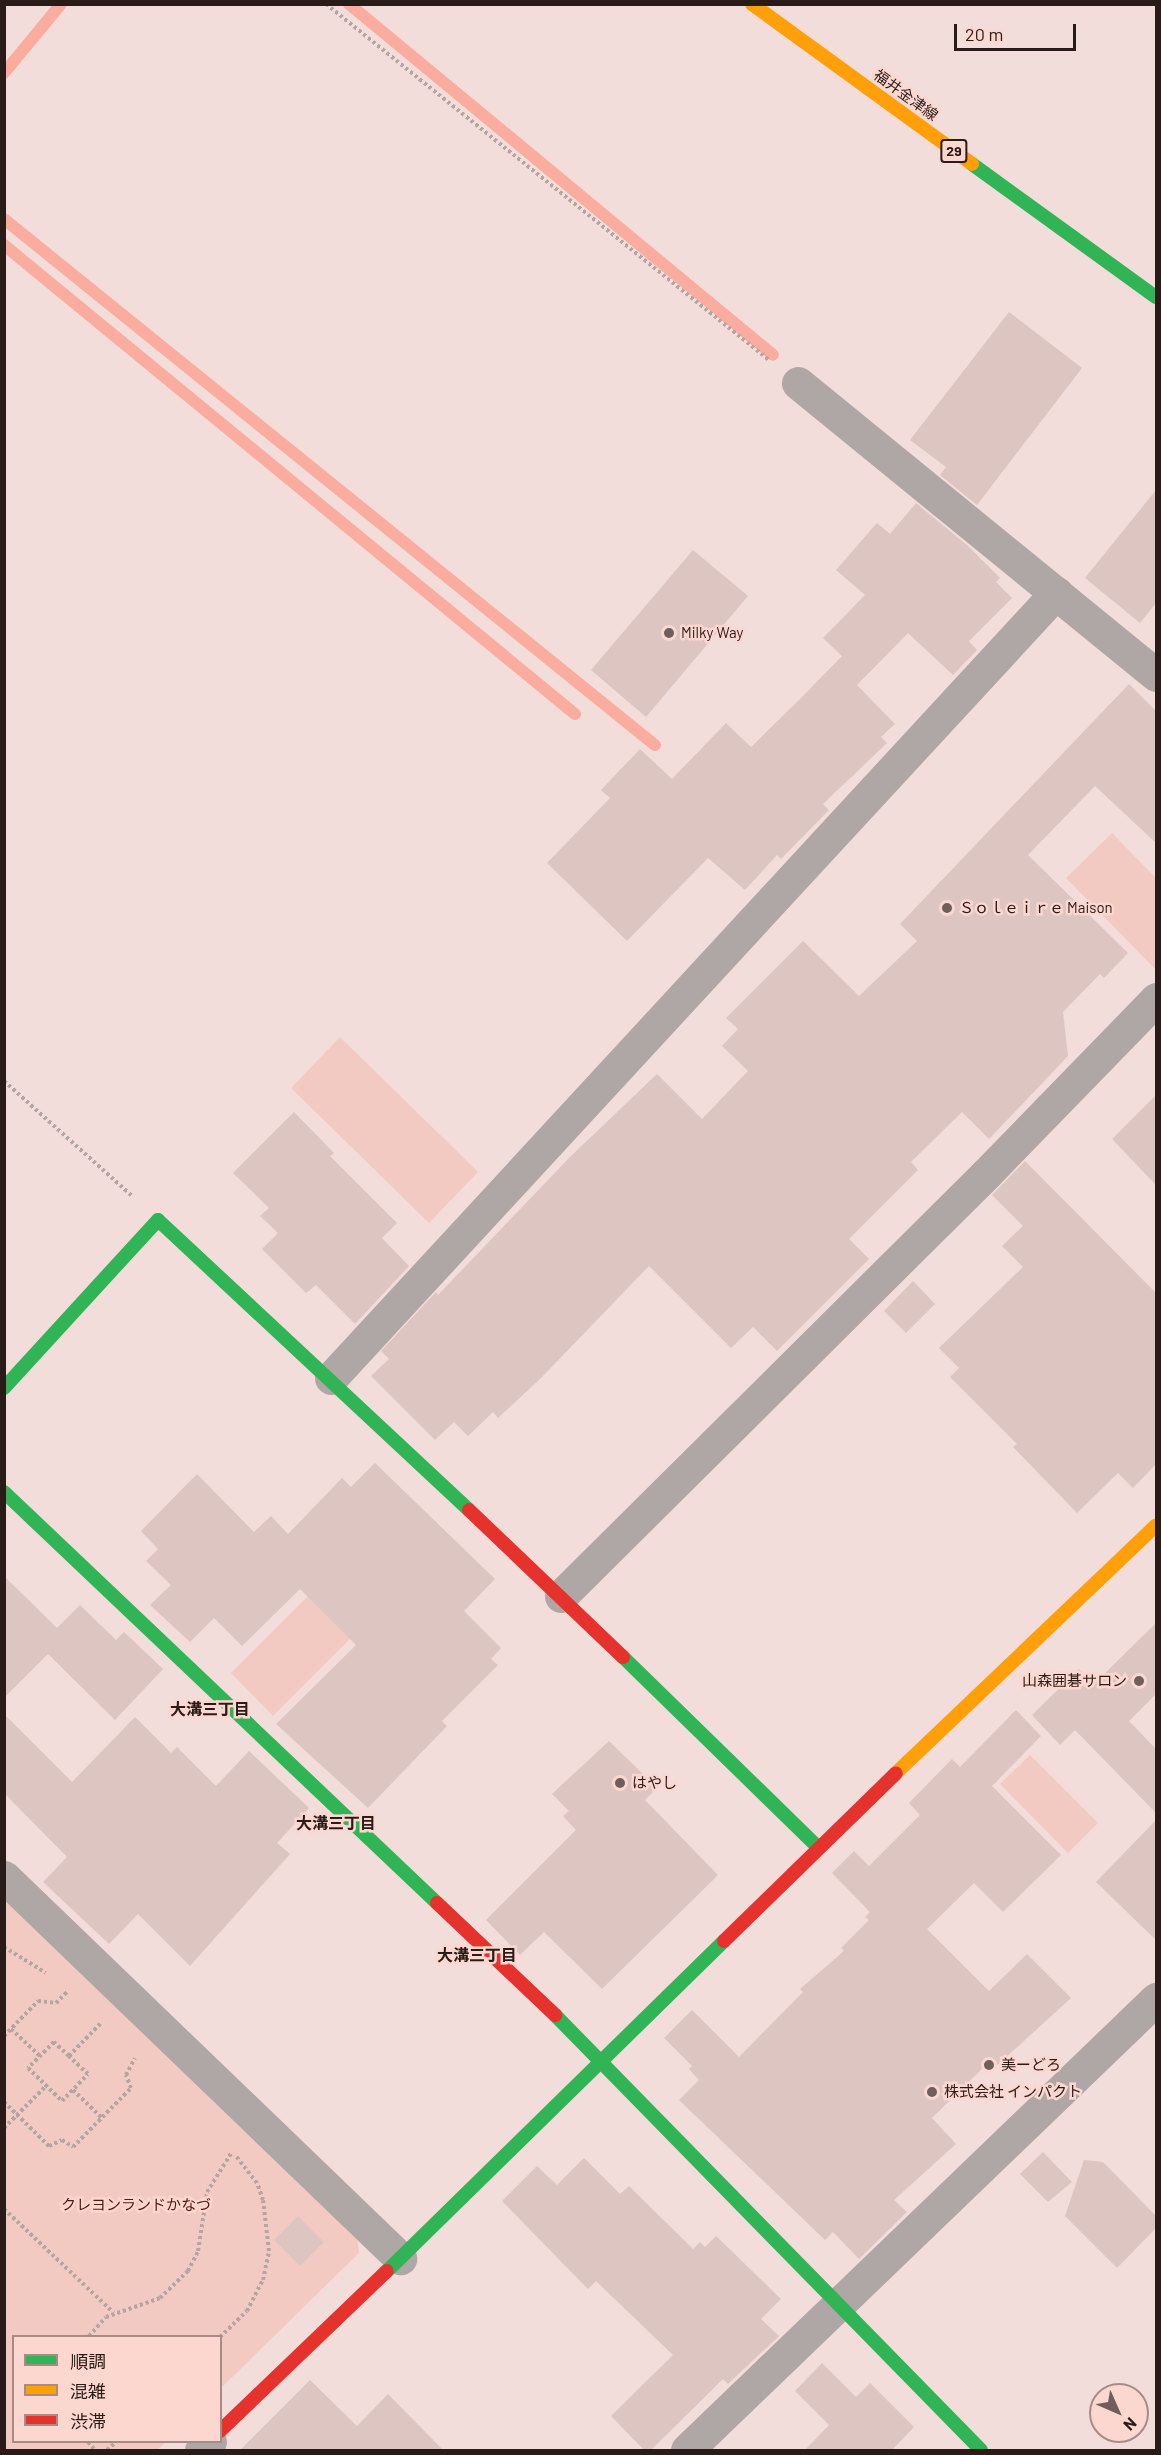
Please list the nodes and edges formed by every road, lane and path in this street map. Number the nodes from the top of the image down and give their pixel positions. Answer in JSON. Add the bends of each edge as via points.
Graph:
{"nodes":[{"id":1,"x":326,"y":4,"type":"edge"},
{"id":2,"x":752,"y":4,"type":"edge"},
{"id":3,"x":1156,"y":297,"type":"edge"},
{"id":4,"x":798,"y":383,"type":"joint"},
{"id":5,"x":1056,"y":593,"type":"junction"},
{"id":6,"x":1156,"y":675,"type":"edge"},
{"id":7,"x":1156,"y":999,"type":"edge"},
{"id":8,"x":4,"y":1081,"type":"edge"},
{"id":9,"x":158,"y":1220,"type":"junction"},
{"id":10,"x":331,"y":1378,"type":"junction"},
{"id":11,"x":4,"y":1388,"type":"edge"},
{"id":12,"x":4,"y":1492,"type":"edge"},
{"id":13,"x":1155,"y":1529,"type":"edge"},
{"id":14,"x":561,"y":1596,"type":"junction"},
{"id":15,"x":818,"y":1847,"type":"junction"},
{"id":16,"x":4,"y":1876,"type":"edge"},
{"id":17,"x":4,"y":1947,"type":"edge"},
{"id":18,"x":52,"y":1977,"type":"dead end"},
{"id":19,"x":59,"y":1985,"type":"dead end"},
{"id":20,"x":67,"y":1992,"type":"junction"},
{"id":21,"x":1156,"y":1999,"type":"edge"},
{"id":22,"x":75,"y":2000,"type":"dead end"},
{"id":23,"x":91,"y":2016,"type":"dead end"},
{"id":24,"x":106,"y":2018,"type":"dead end"},
{"id":25,"x":99,"y":2024,"type":"junction"},
{"id":26,"x":11,"y":2029,"type":"junction"},
{"id":27,"x":106,"y":2031,"type":"dead end"},
{"id":28,"x":4,"y":2036,"type":"edge"},
{"id":29,"x":128,"y":2051,"type":"dead end"},
{"id":30,"x":39,"y":2056,"type":"junction"},
{"id":31,"x":69,"y":2056,"type":"junction"},
{"id":32,"x":135,"y":2058,"type":"junction"},
{"id":33,"x":604,"y":2062,"type":"junction"},
{"id":34,"x":143,"y":2066,"type":"dead end"},
{"id":35,"x":46,"y":2086,"type":"junction"},
{"id":36,"x":73,"y":2090,"type":"junction"},
{"id":37,"x":4,"y":2102,"type":"edge"},
{"id":38,"x":17,"y":2115,"type":"junction"},
{"id":39,"x":102,"y":2118,"type":"junction"},
{"id":40,"x":4,"y":2128,"type":"edge"},
{"id":41,"x":224,"y":2144,"type":"dead end"},
{"id":42,"x":232,"y":2152,"type":"junction"},
{"id":43,"x":4,"y":2209,"type":"edge"},
{"id":44,"x":400,"y":2258,"type":"junction"},
{"id":45,"x":839,"y":2302,"type":"junction"},
{"id":46,"x":114,"y":2313,"type":"junction"},
{"id":47,"x":91,"y":2335,"type":"edge"},
{"id":48,"x":222,"y":2335,"type":"edge"},
{"id":49,"x":222,"y":2429,"type":"edge"},
{"id":50,"x":687,"y":2451,"type":"edge"},
{"id":51,"x":981,"y":2451,"type":"edge"}],
"edges":[{"from":1,"to":4,"type":"path"},
{"from":2,"to":3,"type":"street","name":"福井金津線","number":"29"},
{"from":4,"to":5,"type":"street"},
{"from":5,"to":6,"type":"street"},
{"from":5,"to":10,"type":"street"},
{"from":7,"to":14,"type":"street","via":[[986,1174]]},
{"from":8,"to":9,"type":"path"},
{"from":9,"to":10,"type":"street"},
{"from":9,"to":11,"type":"street"},
{"from":10,"to":14,"type":"street"},
{"from":12,"to":33,"type":"street"},
{"from":13,"to":15,"type":"street"},
{"from":14,"to":15,"type":"street"},
{"from":15,"to":33,"type":"street"},
{"from":16,"to":44,"type":"street"},
{"from":17,"to":18,"type":"path"},
{"from":19,"to":20,"type":"path"},
{"from":20,"to":22,"type":"path"},
{"from":20,"to":26,"type":"path","via":[[56,2003],[38,2001]]},
{"from":21,"to":45,"type":"street"},
{"from":23,"to":25,"type":"path"},
{"from":24,"to":25,"type":"path"},
{"from":25,"to":27,"type":"path"},
{"from":25,"to":31,"type":"path"},
{"from":26,"to":28,"type":"path"},
{"from":26,"to":30,"type":"path"},
{"from":29,"to":32,"type":"path"},
{"from":30,"to":31,"type":"path","via":[[54,2042]]},
{"from":30,"to":35,"type":"path","via":[[28,2068]]},
{"from":31,"to":36,"type":"path","via":[[88,2074]]},
{"from":32,"to":34,"type":"path"},
{"from":32,"to":39,"type":"path","via":[[126,2075],[130,2088]]},
{"from":33,"to":44,"type":"street"},
{"from":33,"to":45,"type":"street"},
{"from":35,"to":36,"type":"path","via":[[62,2101]]},
{"from":35,"to":38,"type":"path"},
{"from":36,"to":39,"type":"path"},
{"from":37,"to":38,"type":"path"},
{"from":38,"to":39,"type":"path","via":[[49,2146],[62,2140],[73,2146]]},
{"from":38,"to":40,"type":"path"},
{"from":41,"to":42,"type":"path"},
{"from":42,"to":46,"type":"path","via":[[207,2192],[198,2251],[188,2271],[160,2298]]},
{"from":42,"to":48,"type":"path","via":[[257,2183],[269,2251],[263,2280],[247,2311]]},
{"from":43,"to":46,"type":"path"},
{"from":44,"to":49,"type":"street"},
{"from":45,"to":50,"type":"street"},
{"from":45,"to":51,"type":"street"},
{"from":46,"to":47,"type":"path"}]}
